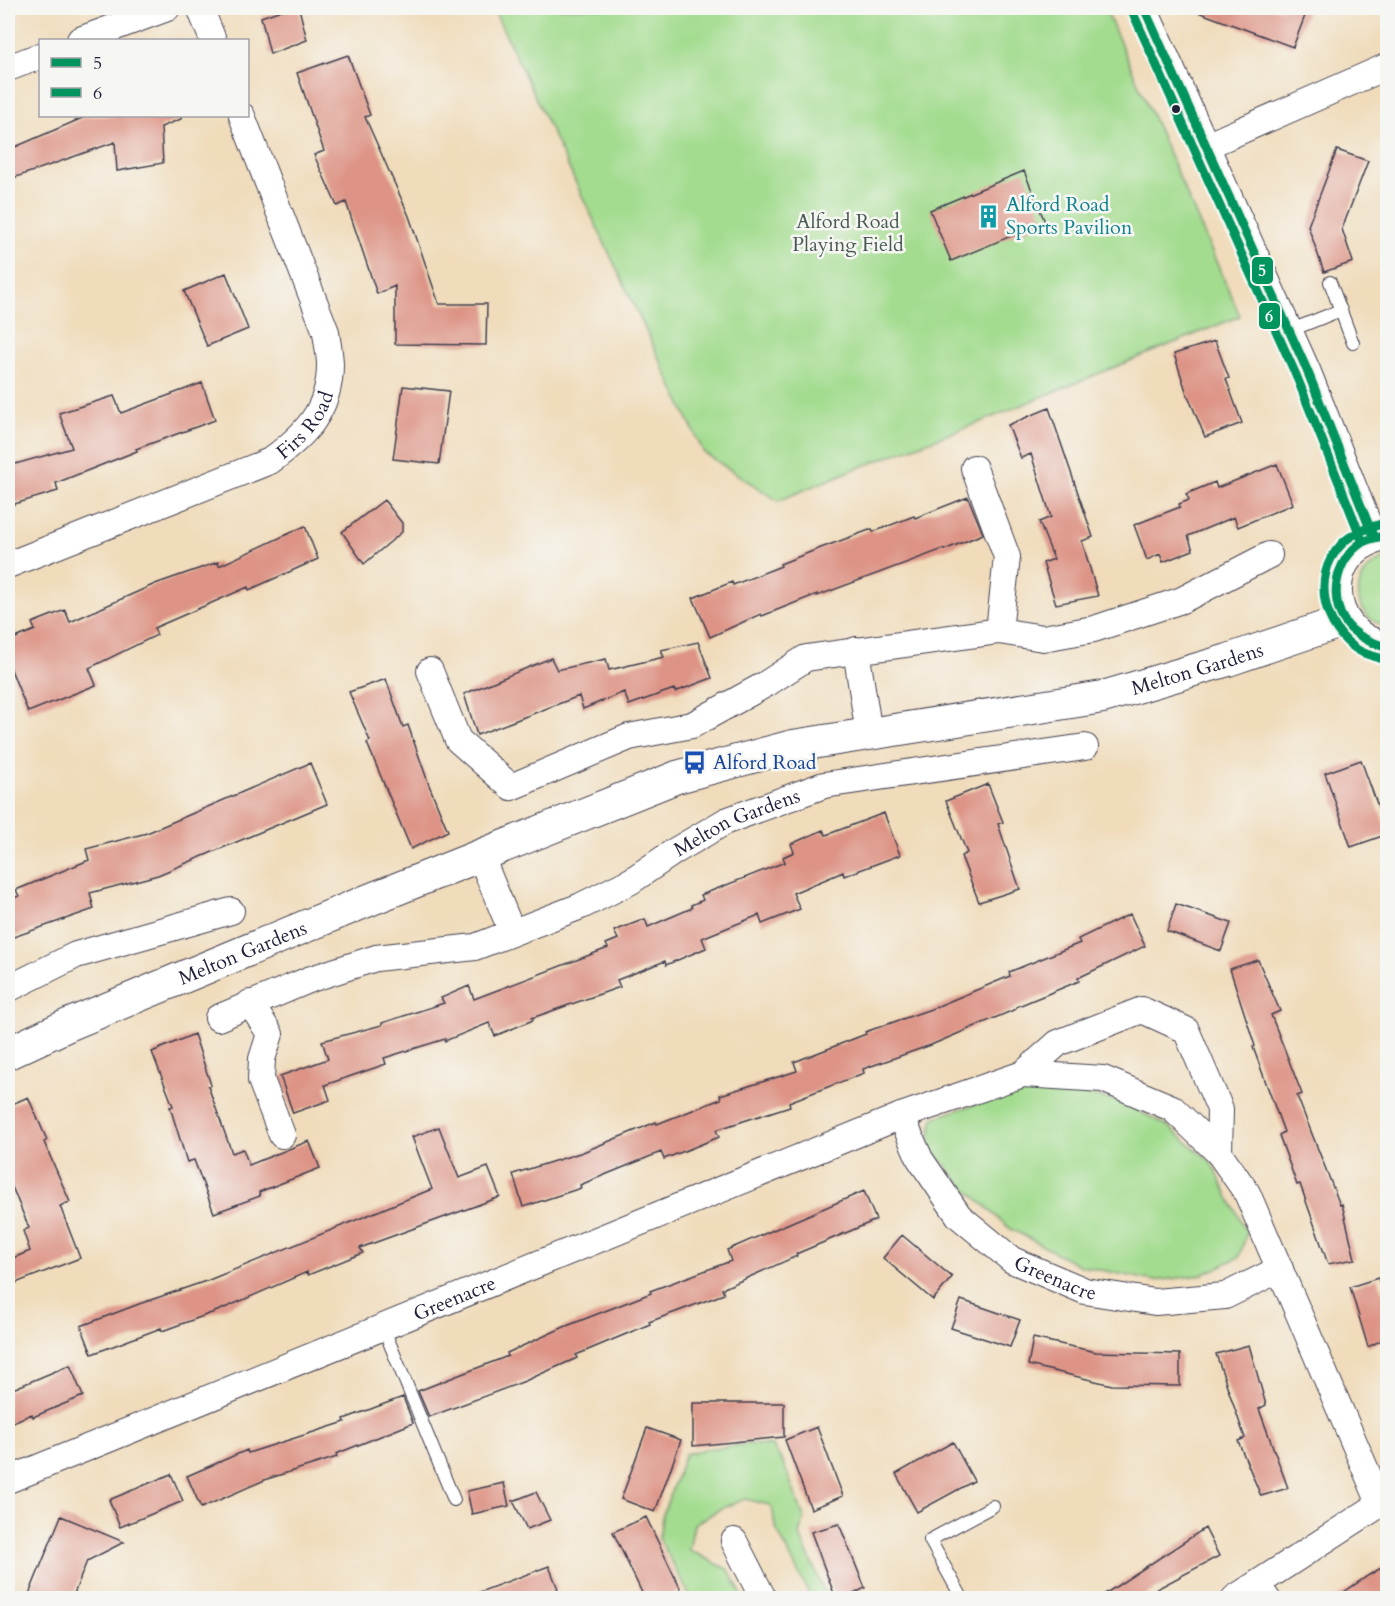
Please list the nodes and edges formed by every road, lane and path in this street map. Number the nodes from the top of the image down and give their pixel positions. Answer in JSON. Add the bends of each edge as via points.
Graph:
{"nodes":[{"id":1,"x":167,"y":8,"type":"edge"},
{"id":2,"x":200,"y":8,"type":"edge"},
{"id":3,"x":1144,"y":8,"type":"edge"},
{"id":4,"x":83,"y":39,"type":"edge"},
{"id":5,"x":213,"y":39,"type":"edge"},
{"id":6,"x":39,"y":56,"type":"edge"},
{"id":7,"x":1388,"y":66,"type":"edge"},
{"id":8,"x":8,"y":68,"type":"edge"},
{"id":9,"x":242,"y":117,"type":"edge"},
{"id":10,"x":1206,"y":146,"type":"junction"},
{"id":11,"x":1330,"y":282,"type":"dead end"},
{"id":12,"x":1341,"y":310,"type":"junction"},
{"id":13,"x":1289,"y":331,"type":"junction"},
{"id":14,"x":1353,"y":343,"type":"dead end"},
{"id":15,"x":974,"y":468,"type":"dead end"},
{"id":16,"x":1380,"y":535,"type":"edge"},
{"id":17,"x":1269,"y":555,"type":"dead end"},
{"id":18,"x":8,"y":566,"type":"edge"},
{"id":19,"x":1343,"y":621,"type":"junction"},
{"id":20,"x":999,"y":631,"type":"junction"},
{"id":21,"x":1388,"y":648,"type":"edge"},
{"id":22,"x":856,"y":650,"type":"junction"},
{"id":23,"x":430,"y":671,"type":"dead end"},
{"id":24,"x":869,"y":734,"type":"junction"},
{"id":25,"x":1084,"y":747,"type":"dead end"},
{"id":26,"x":480,"y":855,"type":"junction"},
{"id":27,"x":231,"y":912,"type":"dead end"},
{"id":28,"x":512,"y":932,"type":"junction"},
{"id":29,"x":8,"y":989,"type":"edge"},
{"id":30,"x":250,"y":1003,"type":"junction"},
{"id":31,"x":218,"y":1018,"type":"dead end"},
{"id":32,"x":8,"y":1053,"type":"edge"},
{"id":33,"x":1023,"y":1074,"type":"junction"},
{"id":34,"x":900,"y":1116,"type":"junction"},
{"id":35,"x":282,"y":1135,"type":"dead end"},
{"id":36,"x":1219,"y":1153,"type":"junction"},
{"id":37,"x":1280,"y":1269,"type":"junction"},
{"id":38,"x":383,"y":1327,"type":"junction"},
{"id":39,"x":8,"y":1480,"type":"edge"},
{"id":40,"x":454,"y":1500,"type":"dead end"},
{"id":41,"x":1384,"y":1501,"type":"edge"},
{"id":42,"x":993,"y":1506,"type":"dead end"},
{"id":43,"x":734,"y":1541,"type":"dead end"},
{"id":44,"x":1268,"y":1589,"type":"edge"},
{"id":45,"x":763,"y":1599,"type":"edge"},
{"id":46,"x":962,"y":1599,"type":"edge"},
{"id":47,"x":1234,"y":1599,"type":"edge"}],
"edges":[{"from":1,"to":4,"type":"street"},
{"from":2,"to":5,"type":"street"},
{"from":3,"to":10,"type":"street"},
{"from":6,"to":8,"type":"street"},
{"from":7,"to":10,"type":"street"},
{"from":9,"to":18,"type":"street","name":"Firs Road","via":[[326,332],[330,364],[322,406],[295,443],[270,461]]},
{"from":10,"to":13,"type":"street"},
{"from":11,"to":12,"type":"lane"},
{"from":12,"to":13,"type":"lane"},
{"from":12,"to":14,"type":"lane"},
{"from":13,"to":16,"type":"street"},
{"from":15,"to":20,"type":"street","via":[[1007,557]]},
{"from":16,"to":19,"type":"street","via":[[1351,550],[1338,571],[1335,597]]},
{"from":17,"to":20,"type":"street","via":[[1182,600],[1094,629],[1043,638]]},
{"from":19,"to":21,"type":"street","via":[[1356,636],[1374,646]]},
{"from":19,"to":24,"type":"street","name":"Melton Gardens","via":[[1103,697]]},
{"from":20,"to":22,"type":"street"},
{"from":22,"to":23,"type":"street","via":[[806,658],[692,725],[629,737],[511,787],[458,740]]},
{"from":22,"to":24,"type":"street"},
{"from":24,"to":26,"type":"street","name":"Melton Gardens","via":[[793,746],[677,777]]},
{"from":25,"to":28,"type":"street","name":"Melton Gardens","via":[[824,785],[726,821],[631,881]]},
{"from":26,"to":28,"type":"street"},
{"from":26,"to":32,"type":"street","name":"Melton Gardens"},
{"from":27,"to":29,"type":"street","via":[[76,955]]},
{"from":28,"to":30,"type":"street","name":"Melton Gardens","via":[[475,947],[376,958]]},
{"from":30,"to":31,"type":"street","name":"Melton Gardens"},
{"from":30,"to":35,"type":"street","via":[[270,1034],[262,1059],[261,1080]]},
{"from":33,"to":34,"type":"street","name":"Greenacre"},
{"from":33,"to":36,"type":"street","name":"Greenacre","via":[[1103,1079],[1172,1108]]},
{"from":33,"to":36,"type":"street","name":"Greenacre","via":[[1058,1042],[1142,1010],[1186,1030],[1220,1109]]},
{"from":34,"to":37,"type":"street","name":"Greenacre","via":[[920,1159],[959,1216],[1012,1260],[1085,1291],[1155,1302],[1225,1296]]},
{"from":34,"to":38,"type":"street","name":"Greenacre"},
{"from":36,"to":37,"type":"street","name":"Greenacre","via":[[1247,1193]]},
{"from":37,"to":41,"type":"street","name":"Greenacre"},
{"from":38,"to":39,"type":"street","name":"Greenacre"},
{"from":38,"to":40,"type":"lane"},
{"from":41,"to":44,"type":"street"},
{"from":42,"to":46,"type":"lane","via":[[930,1540]]},
{"from":43,"to":45,"type":"street"},
{"from":44,"to":47,"type":"street"}]}
